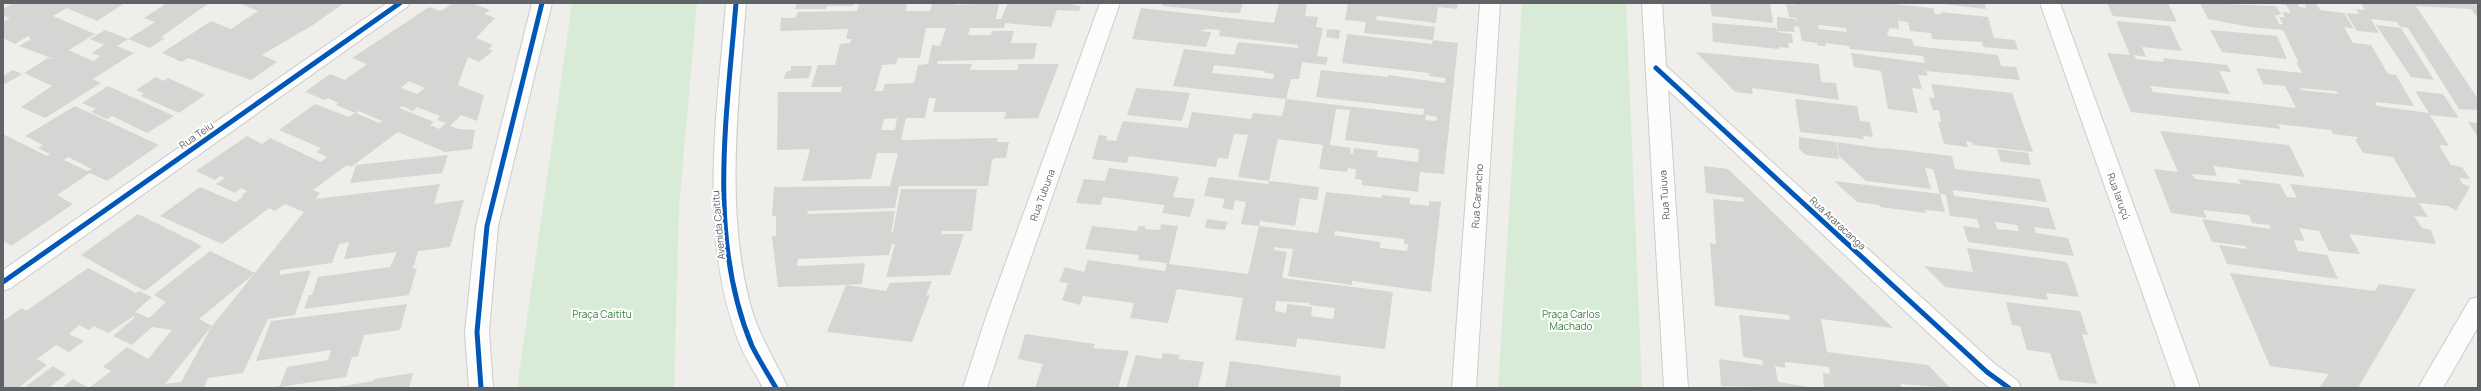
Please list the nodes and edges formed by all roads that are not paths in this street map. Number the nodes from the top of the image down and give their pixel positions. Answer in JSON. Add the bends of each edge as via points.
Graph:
{"nodes":[{"id":1,"x":400,"y":3,"type":"edge"},
{"id":2,"x":542,"y":3,"type":"edge"},
{"id":3,"x":736,"y":3,"type":"edge"},
{"id":4,"x":1110,"y":3,"type":"edge"},
{"id":5,"x":1490,"y":3,"type":"edge"},
{"id":6,"x":1652,"y":3,"type":"edge"},
{"id":7,"x":2050,"y":3,"type":"edge"},
{"id":8,"x":1656,"y":68,"type":"junction"},
{"id":9,"x":3,"y":282,"type":"edge"},
{"id":10,"x":2478,"y":306,"type":"edge"},
{"id":11,"x":481,"y":388,"type":"edge"},
{"id":12,"x":776,"y":388,"type":"edge"},
{"id":13,"x":975,"y":388,"type":"edge"},
{"id":14,"x":1464,"y":388,"type":"edge"},
{"id":15,"x":1676,"y":388,"type":"edge"},
{"id":16,"x":2010,"y":388,"type":"edge"},
{"id":17,"x":2188,"y":388,"type":"edge"},
{"id":18,"x":2430,"y":388,"type":"edge"}],
"edges":[{"from":1,"to":9,"type":"street","name":"Rua Teiu"},
{"from":2,"to":11,"type":"street","via":[[487,226],[477,332]]},
{"from":3,"to":12,"type":"street","name":"Avenida Caititu","via":[[724,191],[732,272],[744,324],[765,373]]},
{"from":4,"to":13,"type":"street","name":"Rua Tubuna"},
{"from":5,"to":14,"type":"street","name":"Rua Carancho"},
{"from":6,"to":8,"type":"street","name":"Rua Tuiuva"},
{"from":7,"to":17,"type":"street","name":"Rua Iaruçú"},
{"from":8,"to":15,"type":"street","name":"Rua Tuiuva"},
{"from":8,"to":16,"type":"street","name":"Rua Araracanga","via":[[1987,372]]},
{"from":10,"to":18,"type":"street"}]}
